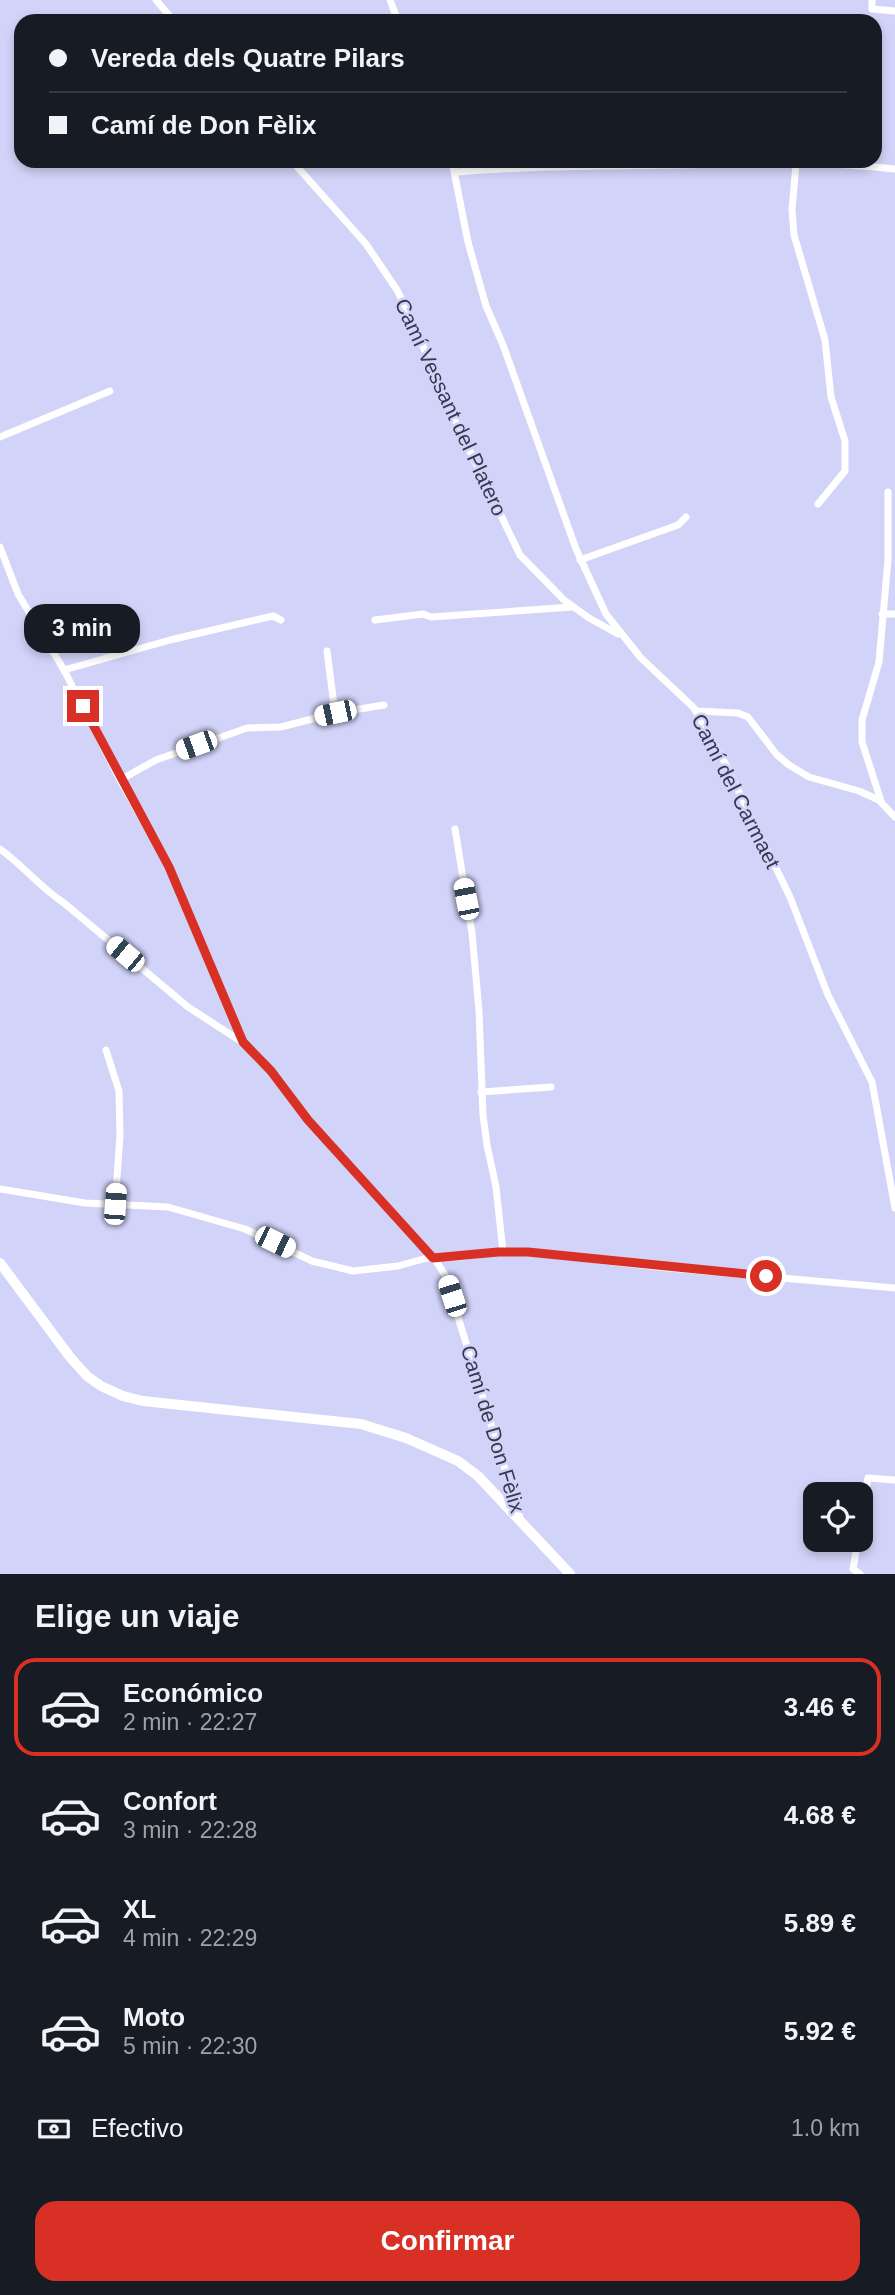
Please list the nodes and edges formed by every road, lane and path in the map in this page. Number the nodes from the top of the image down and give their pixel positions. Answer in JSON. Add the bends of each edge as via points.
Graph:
{"nodes":[{"id":1,"x":156,"y":0,"type":"edge"},
{"id":2,"x":872,"y":0,"type":"edge"},
{"id":3,"x":895,"y":11,"type":"edge"},
{"id":4,"x":168,"y":14,"type":"edge"},
{"id":5,"x":298,"y":168,"type":"edge"},
{"id":6,"x":455,"y":168,"type":"edge"},
{"id":7,"x":524,"y":168,"type":"edge"},
{"id":8,"x":796,"y":168,"type":"edge"},
{"id":9,"x":456,"y":172,"type":"junction"},
{"id":10,"x":110,"y":391,"type":"dead end"},
{"id":11,"x":0,"y":437,"type":"edge"},
{"id":12,"x":888,"y":492,"type":"dead end"},
{"id":13,"x":818,"y":504,"type":"dead end"},
{"id":14,"x":686,"y":517,"type":"dead end"},
{"id":15,"x":0,"y":547,"type":"edge"},
{"id":16,"x":580,"y":561,"type":"junction"},
{"id":17,"x":573,"y":607,"type":"junction"},
{"id":18,"x":882,"y":614,"type":"junction"},
{"id":19,"x":895,"y":614,"type":"edge"},
{"id":20,"x":281,"y":620,"type":"dead end"},
{"id":21,"x":375,"y":620,"type":"dead end"},
{"id":22,"x":622,"y":636,"type":"junction"},
{"id":23,"x":327,"y":652,"type":"dead end"},
{"id":24,"x":64,"y":670,"type":"junction"},
{"id":25,"x":384,"y":705,"type":"dead end"},
{"id":26,"x":696,"y":711,"type":"junction"},
{"id":27,"x":335,"y":713,"type":"junction"},
{"id":28,"x":120,"y":780,"type":"junction"},
{"id":29,"x":881,"y":802,"type":"junction"},
{"id":30,"x":895,"y":817,"type":"edge"},
{"id":31,"x":455,"y":829,"type":"dead end"},
{"id":32,"x":0,"y":849,"type":"edge"},
{"id":33,"x":243,"y":1042,"type":"junction"},
{"id":34,"x":106,"y":1050,"type":"dead end"},
{"id":35,"x":551,"y":1087,"type":"dead end"},
{"id":36,"x":481,"y":1093,"type":"junction"},
{"id":37,"x":0,"y":1189,"type":"edge"},
{"id":38,"x":115,"y":1204,"type":"junction"},
{"id":39,"x":895,"y":1208,"type":"edge"},
{"id":40,"x":503,"y":1252,"type":"junction"},
{"id":41,"x":433,"y":1258,"type":"junction"},
{"id":42,"x":0,"y":1263,"type":"edge"},
{"id":43,"x":895,"y":1288,"type":"edge"},
{"id":44,"x":895,"y":1480,"type":"edge"},
{"id":45,"x":867,"y":1482,"type":"edge"},
{"id":46,"x":522,"y":1523,"type":"junction"},
{"id":47,"x":856,"y":1552,"type":"edge"},
{"id":48,"x":570,"y":1574,"type":"edge"},
{"id":49,"x":860,"y":1574,"type":"edge"}],
"edges":[{"from":1,"to":4,"type":"street"},
{"from":2,"to":3,"type":"street","via":[[872,9]]},
{"from":5,"to":17,"type":"street","name":"Camí Vessant del Platero","via":[[366,244],[397,290],[520,555]]},
{"from":6,"to":9,"type":"street","name":"Camí del Carmaet"},
{"from":7,"to":9,"type":"street"},
{"from":8,"to":13,"type":"street","via":[[794,235],[825,340],[831,397],[845,441],[845,471]]},
{"from":9,"to":16,"type":"street","name":"Camí del Carmaet","via":[[486,306]]},
{"from":10,"to":11,"type":"street"},
{"from":12,"to":18,"type":"street"},
{"from":14,"to":16,"type":"street","via":[[678,525]]},
{"from":15,"to":24,"type":"street","name":"Camí de Don Fèlix","via":[[18,594]]},
{"from":16,"to":22,"type":"street","name":"Camí del Carmaet"},
{"from":17,"to":21,"type":"street"},
{"from":17,"to":22,"type":"street","name":"Camí Vessant del Platero"},
{"from":18,"to":19,"type":"street"},
{"from":18,"to":29,"type":"street","via":[[878,662],[862,720],[862,742]]},
{"from":20,"to":24,"type":"street","via":[[273,616]]},
{"from":22,"to":26,"type":"street","name":"Camí del Carmaet"},
{"from":23,"to":27,"type":"street"},
{"from":24,"to":28,"type":"street","name":"Camí de Don Fèlix"},
{"from":25,"to":27,"type":"street"},
{"from":26,"to":29,"type":"street","via":[[748,717],[789,765],[809,777]]},
{"from":26,"to":39,"type":"street","name":"Camí del Carmaet","via":[[790,897],[828,995],[872,1082]]},
{"from":27,"to":28,"type":"street","via":[[216,737],[156,760]]},
{"from":28,"to":33,"type":"street","name":"Camí de Don Fèlix","via":[[169,867]]},
{"from":29,"to":30,"type":"street"},
{"from":31,"to":36,"type":"street","via":[[472,933]]},
{"from":32,"to":33,"type":"street","via":[[44,891],[188,1007]]},
{"from":33,"to":41,"type":"street","name":"Camí de Don Fèlix"},
{"from":34,"to":38,"type":"street","via":[[119,1091]]},
{"from":35,"to":36,"type":"street"},
{"from":36,"to":40,"type":"street"},
{"from":37,"to":38,"type":"street"},
{"from":38,"to":41,"type":"street","via":[[168,1207],[209,1217],[245,1228],[312,1261],[353,1271]]},
{"from":40,"to":41,"type":"street"},
{"from":40,"to":43,"type":"street","via":[[565,1254]]},
{"from":41,"to":46,"type":"street","name":"Camí de Don Fèlix","via":[[449,1286]]},
{"from":42,"to":46,"type":"main road","via":[[70,1357],[101,1386],[143,1401],[385,1429],[458,1461]]},
{"from":44,"to":45,"type":"street","via":[[868,1478]]},
{"from":46,"to":48,"type":"main road"},
{"from":47,"to":49,"type":"street","via":[[853,1569]]}]}
